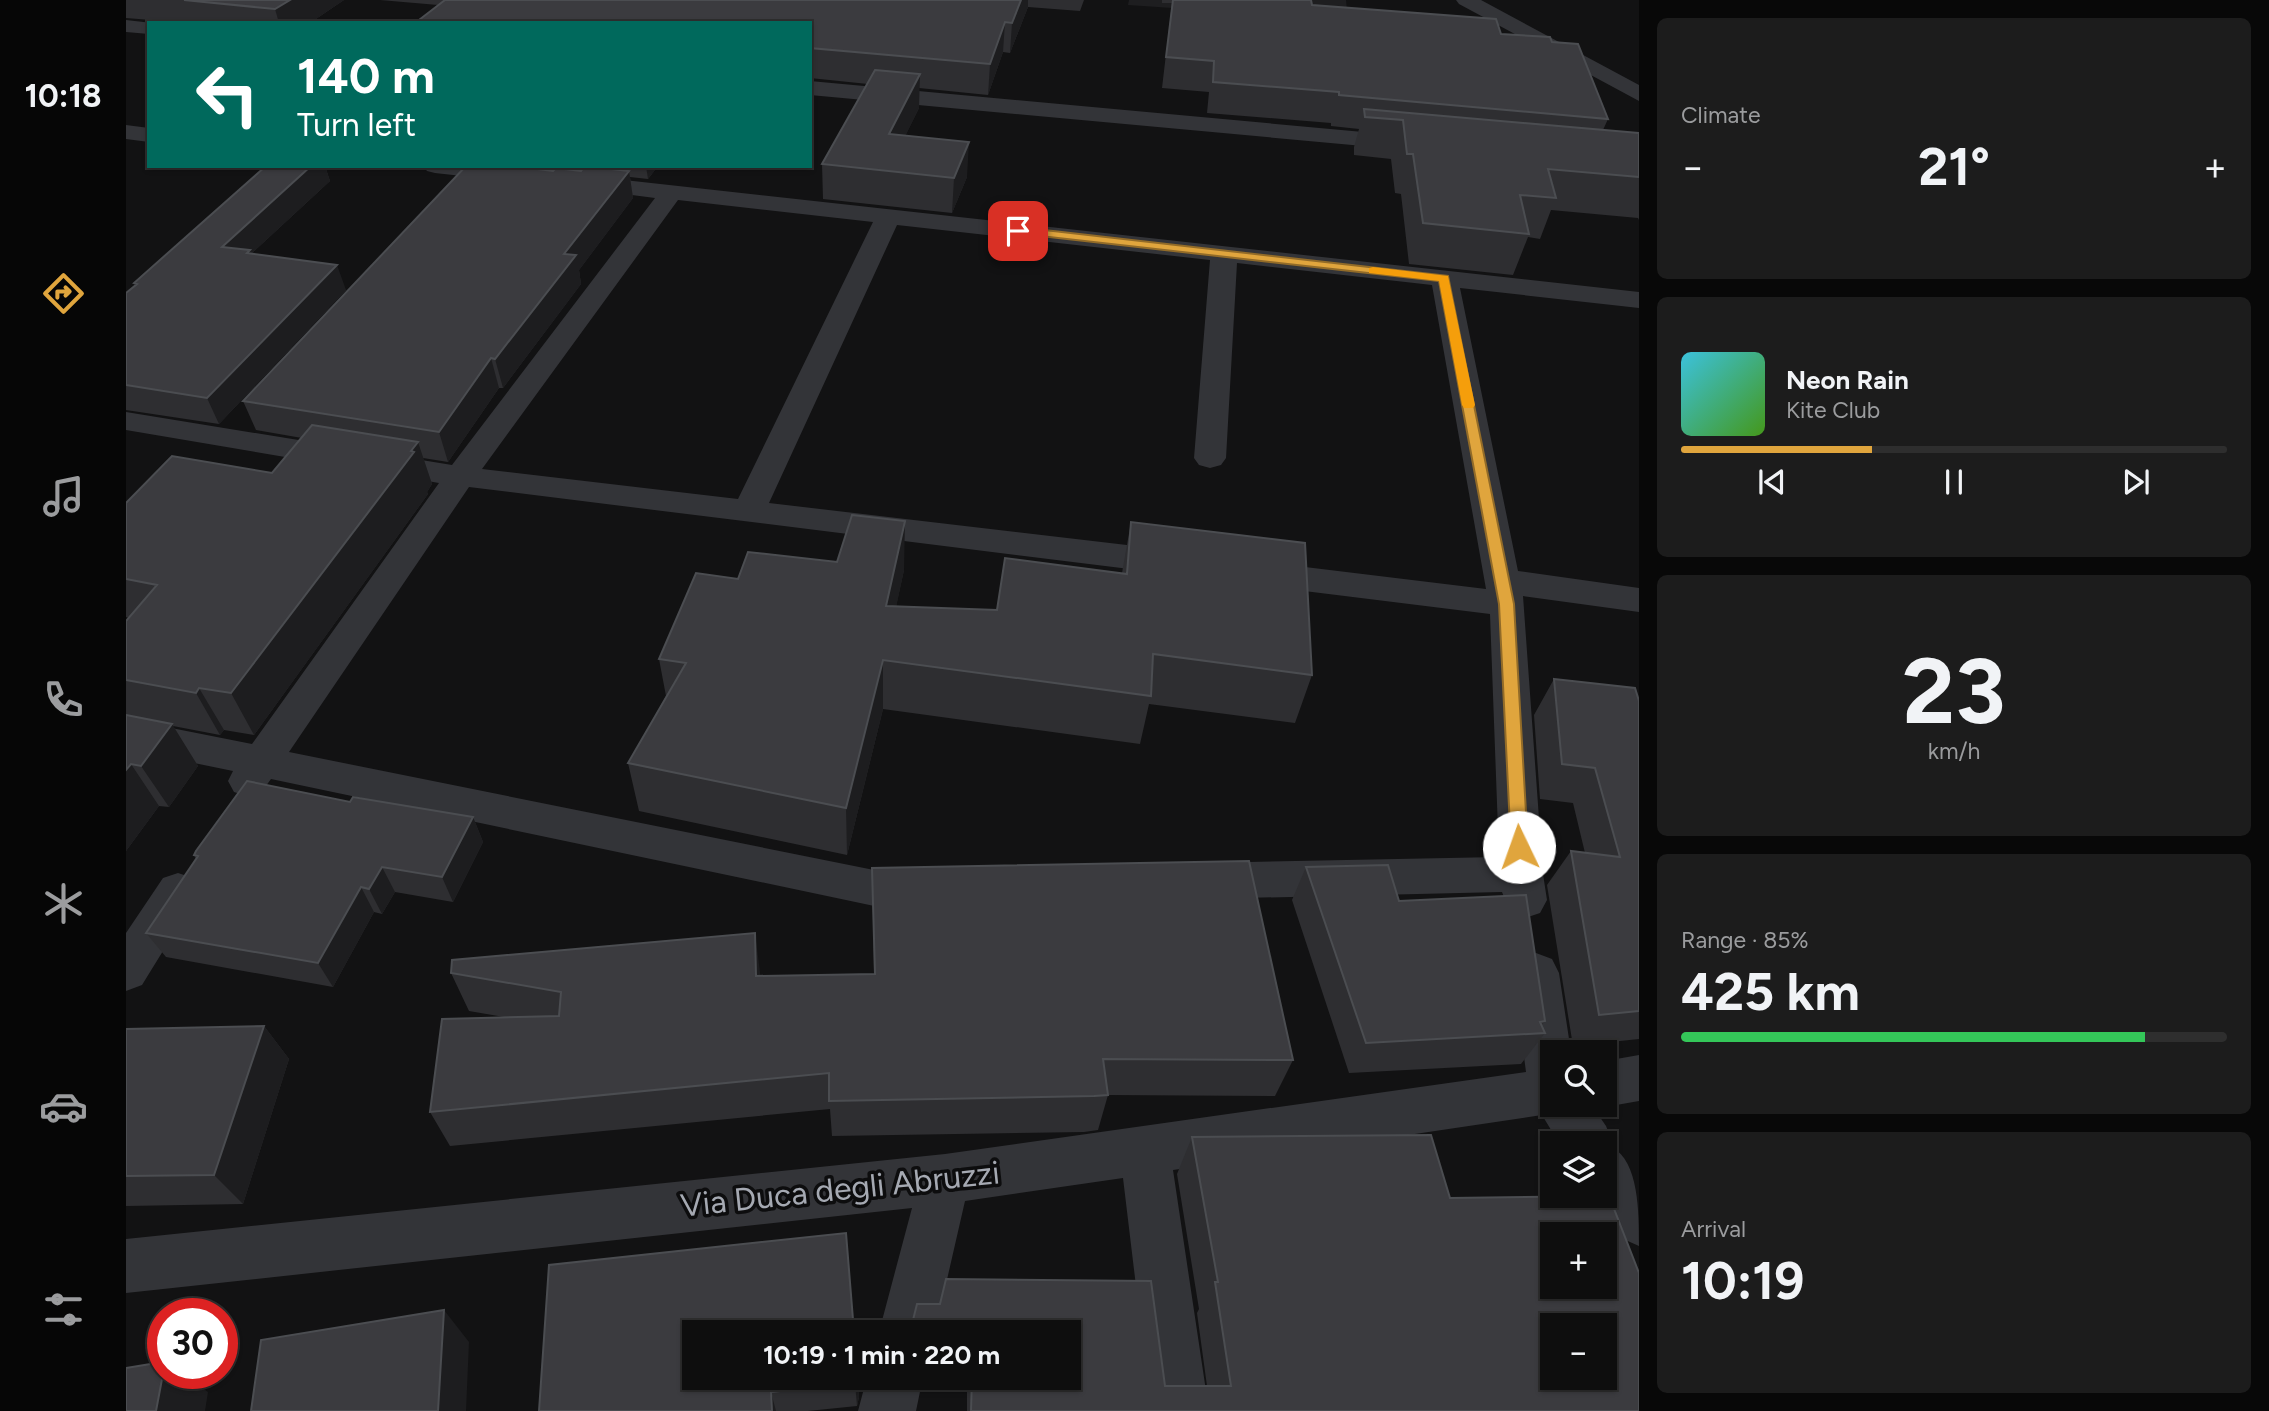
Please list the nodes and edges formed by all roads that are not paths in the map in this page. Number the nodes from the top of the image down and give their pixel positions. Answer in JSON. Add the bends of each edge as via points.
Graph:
{"nodes":[{"id":1,"x":1466,"y":0,"type":"edge"},
{"id":2,"x":126,"y":26,"type":"edge"},
{"id":3,"x":147,"y":28,"type":"edge"},
{"id":4,"x":812,"y":88,"type":"edge"},
{"id":5,"x":1639,"y":93,"type":"edge"},
{"id":6,"x":126,"y":132,"type":"edge"},
{"id":7,"x":147,"y":135,"type":"edge"},
{"id":8,"x":1432,"y":145,"type":"edge"},
{"id":9,"x":439,"y":168,"type":"edge"},
{"id":10,"x":673,"y":192,"type":"junction"},
{"id":11,"x":889,"y":216,"type":"junction"},
{"id":12,"x":1224,"y":254,"type":"junction"},
{"id":13,"x":1444,"y":278,"type":"junction"},
{"id":14,"x":1639,"y":300,"type":"edge"},
{"id":15,"x":126,"y":421,"type":"edge"},
{"id":16,"x":1210,"y":458,"type":"dead end"},
{"id":17,"x":460,"y":477,"type":"junction"},
{"id":18,"x":749,"y":510,"type":"junction"},
{"id":19,"x":1505,"y":592,"type":"junction"},
{"id":20,"x":1639,"y":600,"type":"edge"},
{"id":21,"x":126,"y":734,"type":"edge"},
{"id":22,"x":261,"y":761,"type":"junction"},
{"id":23,"x":231,"y":808,"type":"edge"},
{"id":24,"x":193,"y":866,"type":"edge"},
{"id":25,"x":1521,"y":874,"type":"junction"},
{"id":26,"x":1158,"y":882,"type":"edge"},
{"id":27,"x":963,"y":887,"type":"edge"},
{"id":28,"x":126,"y":971,"type":"edge"},
{"id":29,"x":1546,"y":1040,"type":"edge"},
{"id":30,"x":1639,"y":1078,"type":"edge"},
{"id":31,"x":1617,"y":1082,"type":"edge"},
{"id":32,"x":1540,"y":1093,"type":"edge"},
{"id":33,"x":1145,"y":1150,"type":"junction"},
{"id":34,"x":945,"y":1179,"type":"junction"},
{"id":35,"x":1617,"y":1187,"type":"edge"},
{"id":36,"x":1639,"y":1220,"type":"edge"},
{"id":37,"x":126,"y":1266,"type":"edge"},
{"id":38,"x":909,"y":1320,"type":"edge"},
{"id":39,"x":892,"y":1390,"type":"edge"},
{"id":40,"x":887,"y":1411,"type":"edge"},
{"id":41,"x":1181,"y":1411,"type":"edge"}],
"edges":[{"from":1,"to":5,"type":"street"},
{"from":2,"to":3,"type":"street"},
{"from":4,"to":8,"type":"street"},
{"from":6,"to":7,"type":"street"},
{"from":9,"to":10,"type":"street","via":[[467,181],[548,178]]},
{"from":10,"to":11,"type":"street"},
{"from":10,"to":17,"type":"street"},
{"from":11,"to":12,"type":"street"},
{"from":11,"to":18,"type":"street"},
{"from":12,"to":13,"type":"street"},
{"from":12,"to":16,"type":"street"},
{"from":13,"to":14,"type":"street"},
{"from":13,"to":19,"type":"street"},
{"from":15,"to":17,"type":"street"},
{"from":17,"to":18,"type":"street"},
{"from":17,"to":22,"type":"street"},
{"from":18,"to":19,"type":"street","via":[[1215,568]]},
{"from":19,"to":20,"type":"street"},
{"from":19,"to":25,"type":"street"},
{"from":21,"to":22,"type":"street"},
{"from":22,"to":23,"type":"street"},
{"from":22,"to":27,"type":"street","via":[[879,889]]},
{"from":24,"to":28,"type":"street"},
{"from":25,"to":26,"type":"street"},
{"from":25,"to":29,"type":"street"},
{"from":30,"to":31,"type":"street"},
{"from":32,"to":33,"type":"street","name":"Via Duca degli Abruzzi"},
{"from":33,"to":34,"type":"street","name":"Via Duca degli Abruzzi"},
{"from":33,"to":41,"type":"street"},
{"from":34,"to":37,"type":"street","name":"Via Duca degli Abruzzi"},
{"from":34,"to":38,"type":"street"},
{"from":35,"to":36,"type":"street"},
{"from":39,"to":40,"type":"street"}]}
